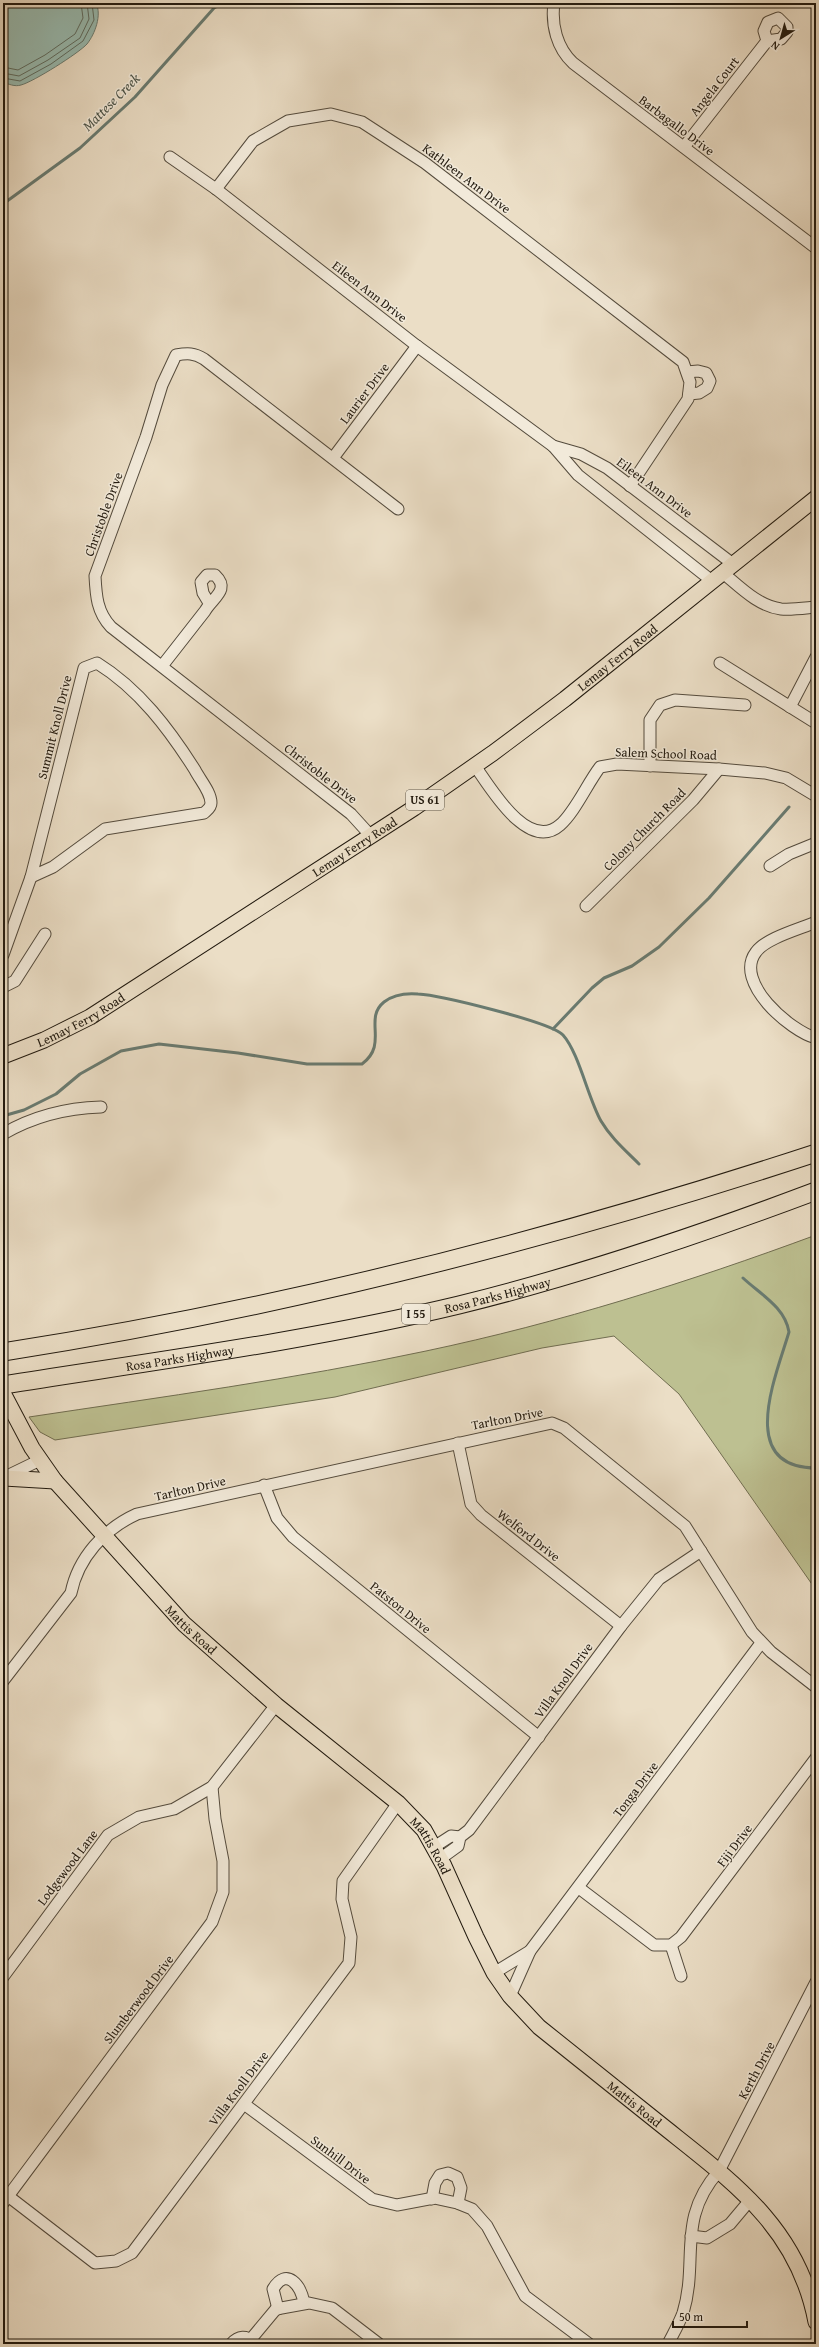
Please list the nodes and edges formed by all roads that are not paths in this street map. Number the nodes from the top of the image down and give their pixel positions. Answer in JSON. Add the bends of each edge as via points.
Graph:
{"nodes":[{"id":1,"x":554,"y":3,"type":"edge"},
{"id":2,"x":767,"y":41,"type":"dead end"},
{"id":3,"x":684,"y":148,"type":"junction"},
{"id":4,"x":170,"y":158,"type":"dead end"},
{"id":5,"x":216,"y":189,"type":"junction"},
{"id":6,"x":816,"y":248,"type":"edge"},
{"id":7,"x":417,"y":346,"type":"junction"},
{"id":8,"x":686,"y":372,"type":"junction"},
{"id":9,"x":689,"y":394,"type":"junction"},
{"id":10,"x":553,"y":446,"type":"junction"},
{"id":11,"x":333,"y":458,"type":"junction"},
{"id":12,"x":630,"y":486,"type":"junction"},
{"id":13,"x":816,"y":498,"type":"edge"},
{"id":14,"x":398,"y":509,"type":"dead end"},
{"id":15,"x":722,"y":573,"type":"junction"},
{"id":16,"x":209,"y":602,"type":"dead end"},
{"id":17,"x":816,"y":608,"type":"edge"},
{"id":18,"x":816,"y":657,"type":"edge"},
{"id":19,"x":720,"y":663,"type":"dead end"},
{"id":20,"x":162,"y":666,"type":"junction"},
{"id":21,"x":746,"y":705,"type":"dead end"},
{"id":22,"x":790,"y":707,"type":"junction"},
{"id":23,"x":816,"y":723,"type":"edge"},
{"id":24,"x":476,"y":766,"type":"junction"},
{"id":25,"x":650,"y":766,"type":"junction"},
{"id":26,"x":719,"y":769,"type":"junction"},
{"id":27,"x":816,"y":796,"type":"edge"},
{"id":28,"x":371,"y":836,"type":"junction"},
{"id":29,"x":816,"y":843,"type":"edge"},
{"id":30,"x":770,"y":866,"type":"dead end"},
{"id":31,"x":31,"y":877,"type":"junction"},
{"id":32,"x":586,"y":906,"type":"dead end"},
{"id":33,"x":816,"y":922,"type":"edge"},
{"id":34,"x":45,"y":934,"type":"dead end"},
{"id":35,"x":3,"y":955,"type":"edge"},
{"id":36,"x":3,"y":987,"type":"edge"},
{"id":37,"x":816,"y":1038,"type":"edge"},
{"id":38,"x":3,"y":1056,"type":"edge"},
{"id":39,"x":101,"y":1107,"type":"dead end"},
{"id":40,"x":3,"y":1134,"type":"edge"},
{"id":41,"x":816,"y":1153,"type":"edge"},
{"id":42,"x":816,"y":1192,"type":"edge"},
{"id":43,"x":3,"y":1352,"type":"edge"},
{"id":44,"x":3,"y":1385,"type":"edge"},
{"id":45,"x":3,"y":1393,"type":"edge"},
{"id":46,"x":458,"y":1443,"type":"junction"},
{"id":47,"x":40,"y":1460,"type":"junction"},
{"id":48,"x":3,"y":1478,"type":"edge"},
{"id":49,"x":55,"y":1481,"type":"junction"},
{"id":50,"x":264,"y":1485,"type":"junction"},
{"id":51,"x":104,"y":1537,"type":"junction"},
{"id":52,"x":701,"y":1551,"type":"junction"},
{"id":53,"x":621,"y":1626,"type":"junction"},
{"id":54,"x":761,"y":1643,"type":"junction"},
{"id":55,"x":3,"y":1681,"type":"edge"},
{"id":56,"x":816,"y":1687,"type":"edge"},
{"id":57,"x":276,"y":1705,"type":"junction"},
{"id":58,"x":539,"y":1737,"type":"junction"},
{"id":59,"x":816,"y":1758,"type":"edge"},
{"id":60,"x":212,"y":1787,"type":"junction"},
{"id":61,"x":398,"y":1803,"type":"junction"},
{"id":62,"x":437,"y":1853,"type":"junction"},
{"id":63,"x":579,"y":1888,"type":"junction"},
{"id":64,"x":671,"y":1945,"type":"junction"},
{"id":65,"x":530,"y":1951,"type":"junction"},
{"id":66,"x":494,"y":1973,"type":"junction"},
{"id":67,"x":681,"y":1976,"type":"dead end"},
{"id":68,"x":3,"y":1977,"type":"edge"},
{"id":69,"x":816,"y":1982,"type":"edge"},
{"id":70,"x":510,"y":1996,"type":"junction"},
{"id":71,"x":244,"y":2104,"type":"junction"},
{"id":72,"x":719,"y":2171,"type":"junction"},
{"id":73,"x":432,"y":2198,"type":"junction"},
{"id":74,"x":6,"y":2199,"type":"edge"},
{"id":75,"x":751,"y":2199,"type":"junction"},
{"id":76,"x":458,"y":2203,"type":"junction"},
{"id":77,"x":691,"y":2236,"type":"junction"},
{"id":78,"x":304,"y":2303,"type":"junction"},
{"id":79,"x":278,"y":2309,"type":"junction"},
{"id":80,"x":816,"y":2322,"type":"edge"},
{"id":81,"x":253,"y":2342,"type":"edge"},
{"id":82,"x":231,"y":2344,"type":"edge"},
{"id":83,"x":379,"y":2344,"type":"edge"},
{"id":84,"x":589,"y":2344,"type":"edge"},
{"id":85,"x":668,"y":2344,"type":"edge"}],
"edges":[{"from":1,"to":3,"type":"street","name":"Barbagallo Drive","via":[[554,26],[565,55]]},
{"from":2,"to":3,"type":"street","name":"Angela Court"},
{"from":3,"to":6,"type":"street","name":"Barbagallo Drive"},
{"from":4,"to":5,"type":"street","name":"Eileen Ann Drive"},
{"from":5,"to":7,"type":"street","name":"Eileen Ann Drive"},
{"from":5,"to":8,"type":"street","name":"Kathleen Ann Drive","via":[[253,141],[288,121],[331,114],[362,122],[425,163],[642,330],[683,362]]},
{"from":7,"to":10,"type":"street","name":"Eileen Ann Drive"},
{"from":7,"to":11,"type":"street","name":"Laurier Drive"},
{"from":8,"to":9,"type":"street","name":"Kathleen Ann Drive","via":[[690,382]]},
{"from":8,"to":9,"type":"street","via":[[706,373],[710,381],[707,388]]},
{"from":9,"to":12,"type":"street","via":[[673,424]]},
{"from":10,"to":12,"type":"street","name":"Eileen Ann Drive","via":[[581,454],[607,468]]},
{"from":10,"to":15,"type":"street","name":"Eileen Ann Drive","via":[[578,475]]},
{"from":11,"to":14,"type":"street","name":"Christoble Drive"},
{"from":11,"to":20,"type":"street","name":"Christoble Drive","via":[[204,359],[196,354],[176,355],[162,385],[146,437],[95,576],[96,600],[105,621]]},
{"from":12,"to":15,"type":"street","name":"Eileen Ann Drive"},
{"from":13,"to":15,"type":"main road","name":"Lemay Ferry Road","number":"US 61"},
{"from":15,"to":17,"type":"street","via":[[759,602],[769,606],[782,609]]},
{"from":15,"to":24,"type":"main road","name":"Lemay Ferry Road","number":"US 61","via":[[565,699]]},
{"from":16,"to":20,"type":"street","via":[[206,611]]},
{"from":18,"to":22,"type":"street"},
{"from":19,"to":22,"type":"street"},
{"from":20,"to":28,"type":"street","name":"Christoble Drive","via":[[351,814]]},
{"from":21,"to":25,"type":"street","via":[[675,700],[660,705],[650,720]]},
{"from":22,"to":23,"type":"street"},
{"from":24,"to":25,"type":"street","name":"Salem School Road","via":[[512,817],[526,827],[544,831],[563,822],[600,768],[618,764]]},
{"from":24,"to":28,"type":"main road","name":"Lemay Ferry Road","number":"US 61"},
{"from":25,"to":26,"type":"street","name":"Salem School Road"},
{"from":26,"to":27,"type":"street","name":"Salem School Road","via":[[786,778]]},
{"from":26,"to":32,"type":"street","name":"Colony Church Road","via":[[693,800]]},
{"from":28,"to":38,"type":"main road","name":"Lemay Ferry Road","number":"US 61","via":[[90,1017],[44,1040]]},
{"from":29,"to":30,"type":"street"},
{"from":31,"to":31,"type":"street","name":"Summit Knoll Drive","via":[[84,668],[97,663],[112,672],[150,708],[174,737],[206,789],[211,803],[204,813],[105,829],[53,867]]},
{"from":31,"to":35,"type":"street","name":"Summit Knoll Drive"},
{"from":33,"to":37,"type":"street","via":[[765,942],[755,952],[752,974],[759,992],[771,1009],[804,1034]]},
{"from":34,"to":36,"type":"street","via":[[15,981]]},
{"from":39,"to":40,"type":"street","via":[[76,1109],[40,1118]]},
{"from":41,"to":43,"type":"highway","via":[[582,1225],[395,1274],[200,1317]]},
{"from":42,"to":44,"type":"highway","name":"Rosa Parks Highway","number":"I 55","via":[[642,1253],[458,1305],[298,1338]]},
{"from":45,"to":47,"type":"main road","name":"Mattis Road"},
{"from":46,"to":50,"type":"street","name":"Tarlton Drive"},
{"from":46,"to":52,"type":"street","name":"Tarlton Drive","via":[[542,1424],[558,1425],[685,1526]]},
{"from":46,"to":53,"type":"street","name":"Welford Drive","via":[[468,1496],[476,1510]]},
{"from":47,"to":48,"type":"street"},
{"from":47,"to":49,"type":"main road","name":"Mattis Road"},
{"from":48,"to":49,"type":"main road"},
{"from":49,"to":51,"type":"main road","name":"Mattis Road"},
{"from":50,"to":51,"type":"street","name":"Tarlton Drive","via":[[137,1514]]},
{"from":50,"to":58,"type":"street","name":"Patston Drive","via":[[277,1518],[293,1537]]},
{"from":51,"to":55,"type":"street","name":"Tarlton Drive","via":[[81,1561],[74,1576],[71,1593]]},
{"from":51,"to":57,"type":"main road","name":"Mattis Road","via":[[189,1629]]},
{"from":52,"to":53,"type":"street","name":"Villa Knoll Drive","via":[[659,1579]]},
{"from":52,"to":54,"type":"street","name":"Tarlton Drive"},
{"from":53,"to":58,"type":"street","name":"Villa Knoll Drive"},
{"from":54,"to":56,"type":"street","name":"Tarlton Drive"},
{"from":54,"to":63,"type":"street","name":"Tonga Drive"},
{"from":57,"to":60,"type":"street","name":"Lodgewood Lane"},
{"from":57,"to":61,"type":"main road","name":"Mattis Road"},
{"from":58,"to":62,"type":"street","name":"Villa Knoll Drive","via":[[469,1830],[460,1837],[451,1836]]},
{"from":59,"to":64,"type":"street","name":"Fiji Drive","via":[[682,1937]]},
{"from":60,"to":68,"type":"street","name":"Lodgewood Lane","via":[[174,1809],[138,1817],[108,1835]]},
{"from":60,"to":74,"type":"street","name":"Slumberwood Drive","via":[[223,1861],[223,1892],[212,1922]]},
{"from":61,"to":62,"type":"main road","name":"Mattis Road","via":[[424,1830]]},
{"from":61,"to":71,"type":"street","name":"Villa Knoll Drive","via":[[343,1881],[342,1899],[351,1937],[349,1963]]},
{"from":62,"to":66,"type":"main road","name":"Mattis Road"},
{"from":63,"to":64,"type":"street","via":[[654,1945]]},
{"from":63,"to":65,"type":"street","name":"Tonga Drive"},
{"from":64,"to":67,"type":"street"},
{"from":65,"to":66,"type":"street","name":"Tonga Drive"},
{"from":65,"to":70,"type":"street","name":"Tonga Drive"},
{"from":66,"to":70,"type":"main road","name":"Mattis Road"},
{"from":69,"to":72,"type":"street","name":"Kerth Drive"},
{"from":70,"to":72,"type":"main road","name":"Mattis Road","via":[[539,2027]]},
{"from":71,"to":73,"type":"street","name":"Sunhill Drive","via":[[372,2199],[397,2205]]},
{"from":71,"to":74,"type":"street","name":"Villa Knoll Drive","via":[[132,2253],[116,2261],[95,2263]]},
{"from":72,"to":75,"type":"main road","name":"Mattis Road"},
{"from":72,"to":77,"type":"street","name":"Kerth Drive","via":[[707,2184],[696,2207]]},
{"from":73,"to":76,"type":"street","name":"Sunhill Drive"},
{"from":73,"to":76,"type":"street","via":[[435,2183],[440,2175],[448,2173],[457,2177],[461,2188]]},
{"from":75,"to":77,"type":"street","via":[[730,2224],[707,2238]]},
{"from":75,"to":80,"type":"main road","name":"Mattis Road","via":[[765,2215],[795,2261],[804,2280]]},
{"from":76,"to":84,"type":"street","name":"Sunhill Drive","via":[[472,2209],[488,2226],[524,2296]]},
{"from":77,"to":85,"type":"street","name":"Kerth Drive","via":[[689,2276],[683,2314]]},
{"from":78,"to":79,"type":"street"},
{"from":78,"to":79,"type":"street","via":[[302,2292],[296,2282],[287,2278],[281,2280],[274,2289]]},
{"from":78,"to":83,"type":"street","via":[[332,2308]]},
{"from":79,"to":81,"type":"street"},
{"from":81,"to":82,"type":"street","via":[[245,2337],[236,2338]]}]}
